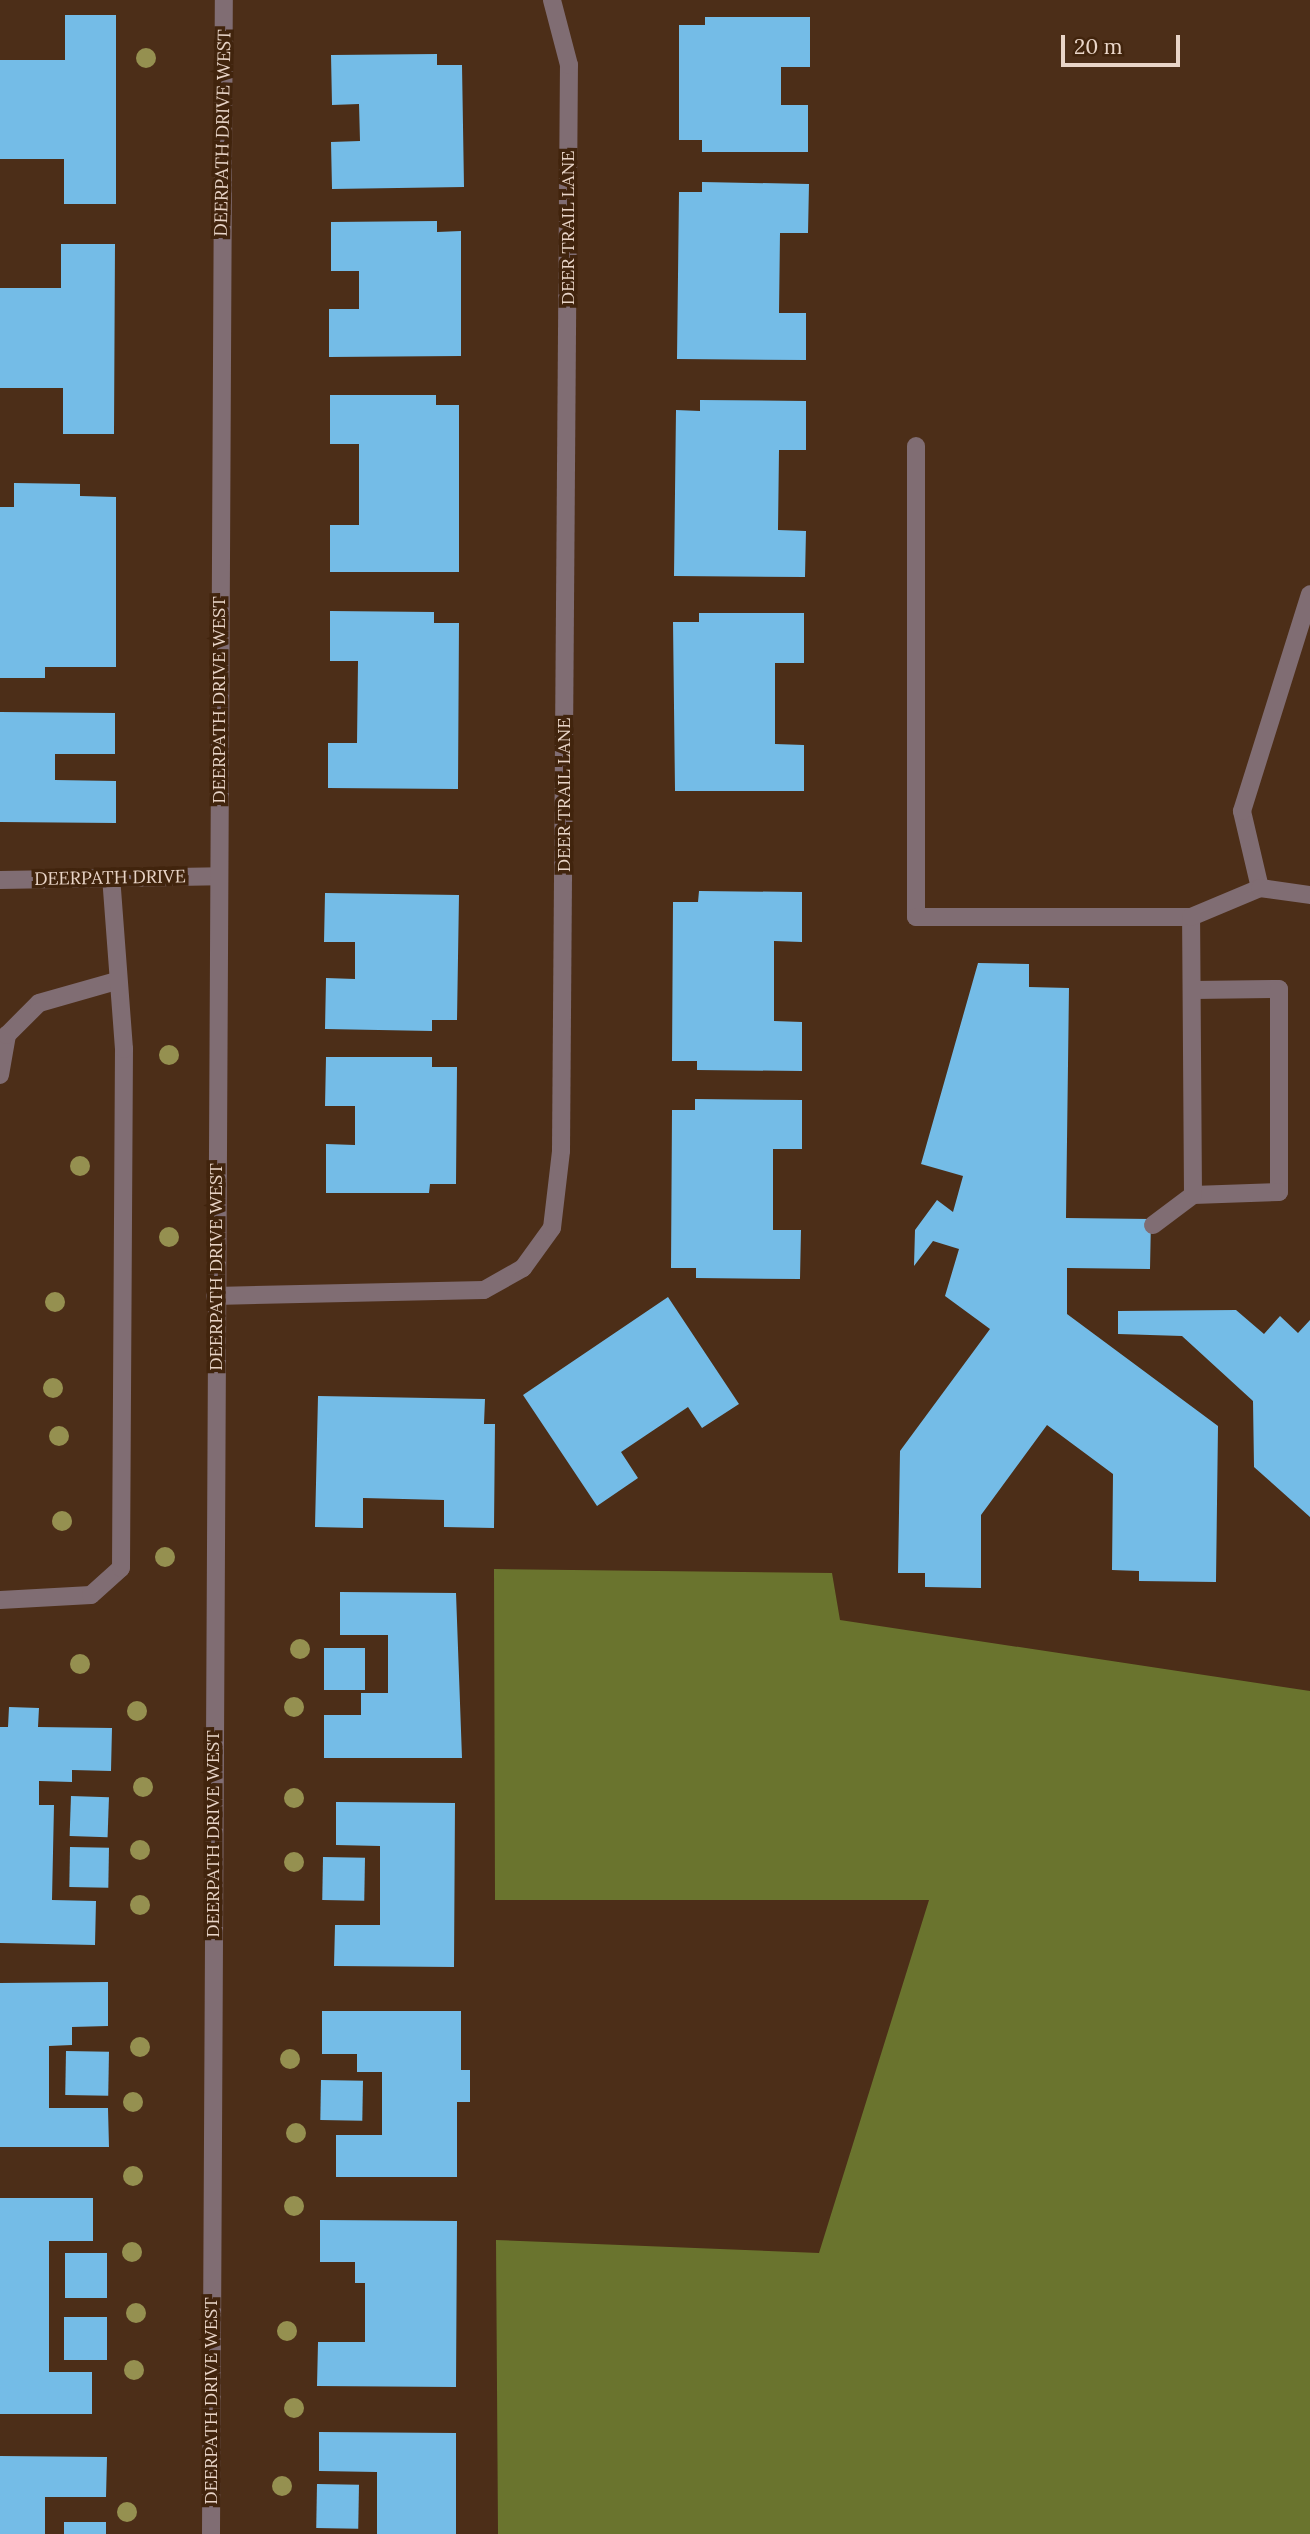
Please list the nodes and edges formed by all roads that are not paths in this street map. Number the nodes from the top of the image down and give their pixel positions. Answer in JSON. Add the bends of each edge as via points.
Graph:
{"nodes":[{"id":1,"x":224,"y":0,"type":"edge"},
{"id":2,"x":552,"y":0,"type":"edge"},
{"id":3,"x":916,"y":446,"type":"dead end"},
{"id":4,"x":1310,"y":594,"type":"edge"},
{"id":5,"x":219,"y":876,"type":"junction"},
{"id":6,"x":111,"y":878,"type":"junction"},
{"id":7,"x":0,"y":880,"type":"edge"},
{"id":8,"x":1261,"y":888,"type":"junction"},
{"id":9,"x":1310,"y":895,"type":"edge"},
{"id":10,"x":1191,"y":917,"type":"junction"},
{"id":11,"x":117,"y":981,"type":"junction"},
{"id":12,"x":1193,"y":990,"type":"junction"},
{"id":13,"x":0,"y":1075,"type":"edge"},
{"id":14,"x":1193,"y":1195,"type":"junction"},
{"id":15,"x":1153,"y":1225,"type":"dead end"},
{"id":16,"x":215,"y":1296,"type":"junction"},
{"id":17,"x":0,"y":1600,"type":"edge"},
{"id":18,"x":211,"y":2534,"type":"edge"}],
"edges":[{"from":1,"to":5,"type":"street","name":"DEERPATH DRIVE WEST"},
{"from":2,"to":16,"type":"street","name":"DEER TRAIL LANE","via":[[569,65],[561,1190],[552,1228],[523,1268],[484,1290]]},
{"from":3,"to":10,"type":"street","via":[[916,916]]},
{"from":4,"to":8,"type":"street","via":[[1242,811]]},
{"from":5,"to":6,"type":"street","name":"DEERPATH DRIVE"},
{"from":5,"to":16,"type":"street","name":"DEERPATH DRIVE WEST"},
{"from":6,"to":7,"type":"street","name":"DEERPATH DRIVE"},
{"from":6,"to":11,"type":"street"},
{"from":8,"to":9,"type":"street"},
{"from":8,"to":10,"type":"street"},
{"from":10,"to":12,"type":"street"},
{"from":11,"to":13,"type":"street","via":[[40,1003],[7,1035]]},
{"from":11,"to":17,"type":"street","via":[[124,1049],[121,1568],[92,1595]]},
{"from":12,"to":14,"type":"street"},
{"from":12,"to":14,"type":"street","via":[[1279,989],[1279,1192]]},
{"from":14,"to":15,"type":"street"},
{"from":16,"to":18,"type":"street","name":"DEERPATH DRIVE WEST"}]}
